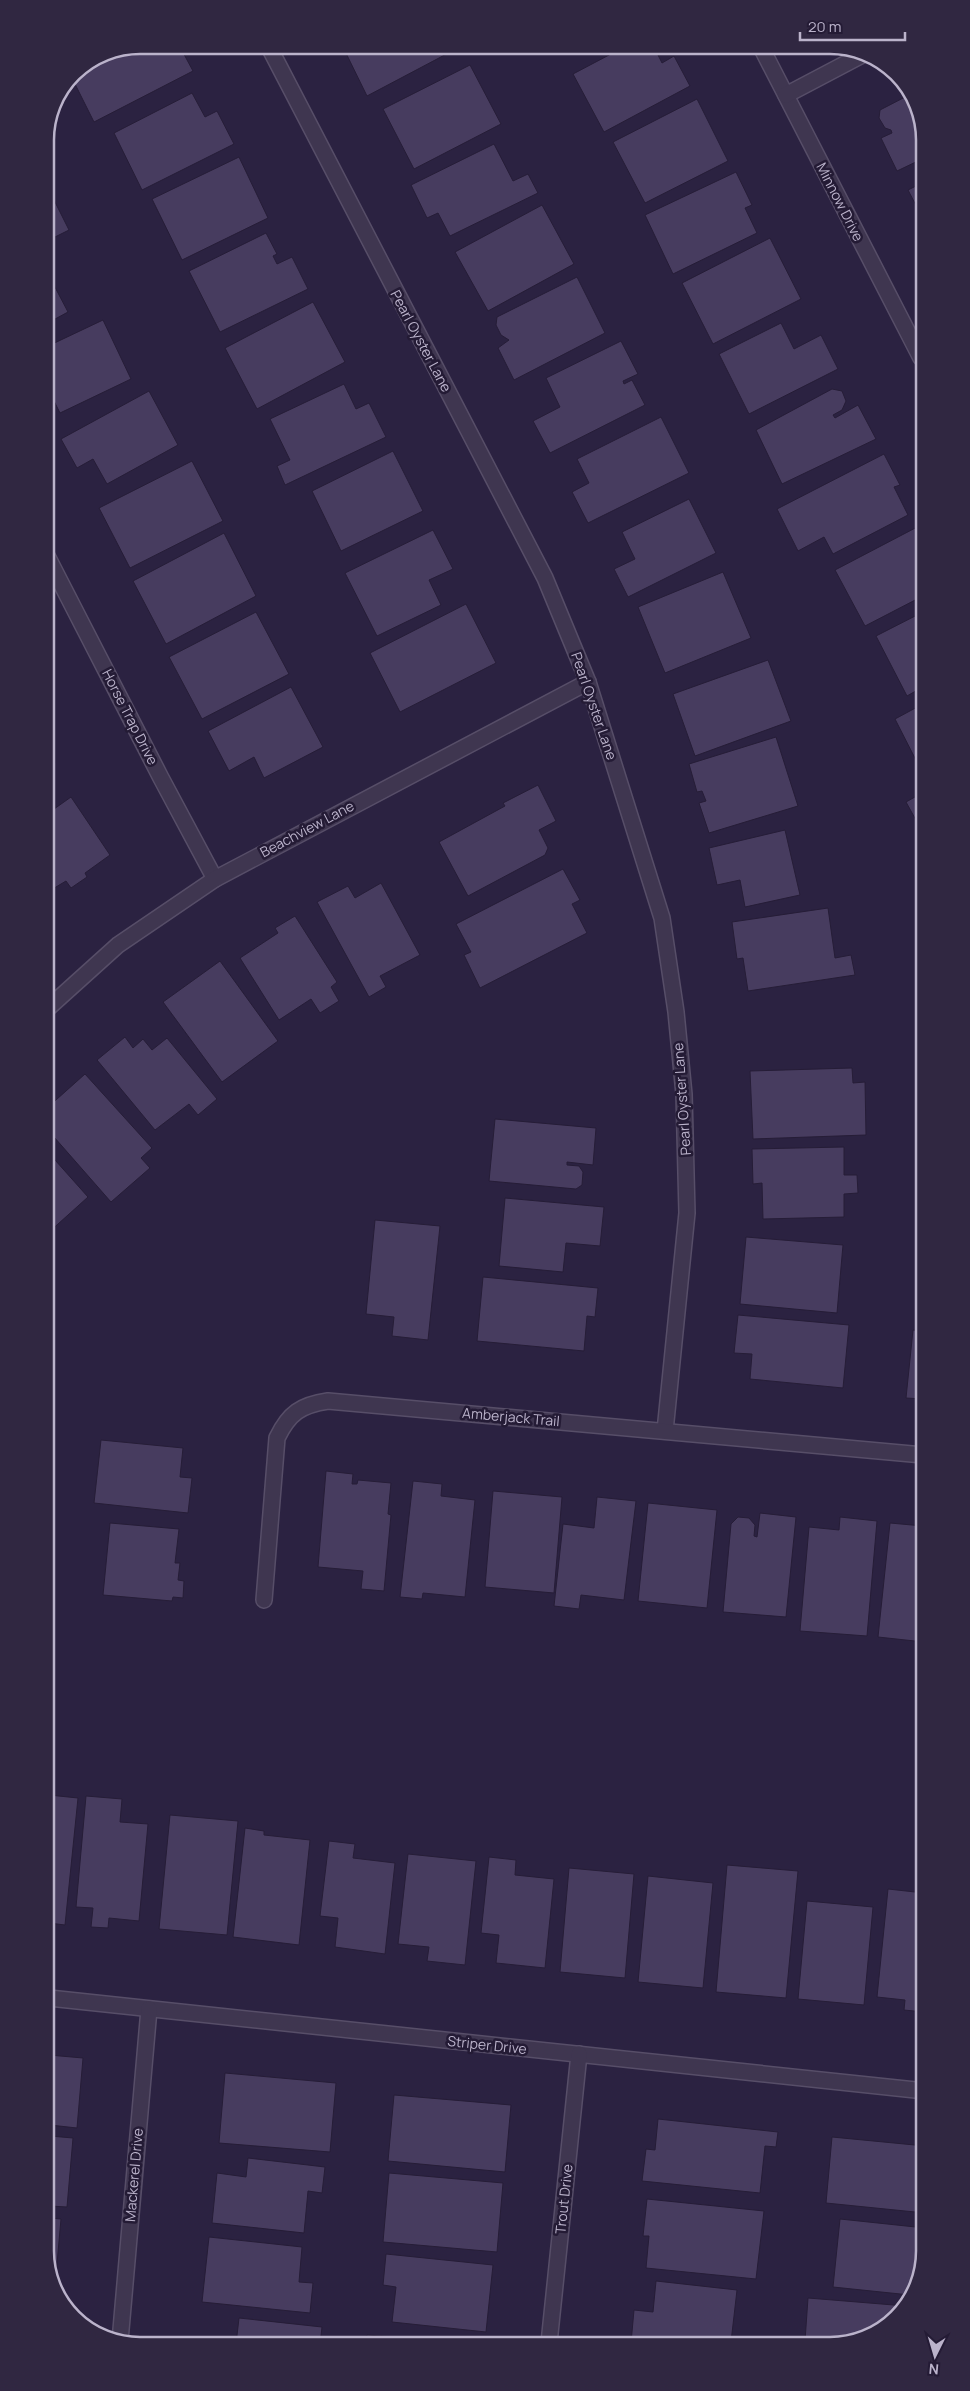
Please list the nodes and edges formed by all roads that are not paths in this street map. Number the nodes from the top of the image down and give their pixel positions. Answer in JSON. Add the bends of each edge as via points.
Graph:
{"nodes":[{"id":1,"x":273,"y":54,"type":"edge"},
{"id":2,"x":765,"y":54,"type":"edge"},
{"id":3,"x":856,"y":58,"type":"edge"},
{"id":4,"x":786,"y":95,"type":"junction"},
{"id":5,"x":916,"y":348,"type":"edge"},
{"id":6,"x":54,"y":570,"type":"edge"},
{"id":7,"x":588,"y":682,"type":"junction"},
{"id":8,"x":215,"y":879,"type":"junction"},
{"id":9,"x":54,"y":1003,"type":"edge"},
{"id":10,"x":665,"y":1431,"type":"junction"},
{"id":11,"x":916,"y":1454,"type":"edge"},
{"id":12,"x":264,"y":1600,"type":"dead end"},
{"id":13,"x":54,"y":1999,"type":"edge"},
{"id":14,"x":149,"y":2009,"type":"junction"},
{"id":15,"x":579,"y":2054,"type":"junction"},
{"id":16,"x":916,"y":2090,"type":"edge"},
{"id":17,"x":120,"y":2335,"type":"edge"},
{"id":18,"x":550,"y":2337,"type":"edge"}],
"edges":[{"from":1,"to":7,"type":"street","name":"Pearl Oyster Lane","via":[[545,578]]},
{"from":2,"to":4,"type":"street","name":"Minnow Drive"},
{"from":3,"to":4,"type":"street"},
{"from":4,"to":5,"type":"street","name":"Minnow Drive"},
{"from":6,"to":8,"type":"street","name":"Horse Trap Drive"},
{"from":7,"to":8,"type":"street","name":"Beachview Lane"},
{"from":7,"to":10,"type":"street","name":"Pearl Oyster Lane","via":[[662,918],[676,1012],[684,1094],[687,1213]]},
{"from":8,"to":9,"type":"street","name":"Beachview Lane","via":[[118,945]]},
{"from":10,"to":11,"type":"street","name":"Amberjack Trail"},
{"from":10,"to":12,"type":"street","name":"Amberjack Trail","via":[[328,1401],[312,1403],[286,1420],[277,1438]]},
{"from":13,"to":14,"type":"street","name":"Striper Drive"},
{"from":14,"to":15,"type":"street","name":"Striper Drive"},
{"from":14,"to":17,"type":"street","name":"Mackerel Drive"},
{"from":15,"to":16,"type":"street","name":"Striper Drive"},
{"from":15,"to":18,"type":"street","name":"Trout Drive"}]}
